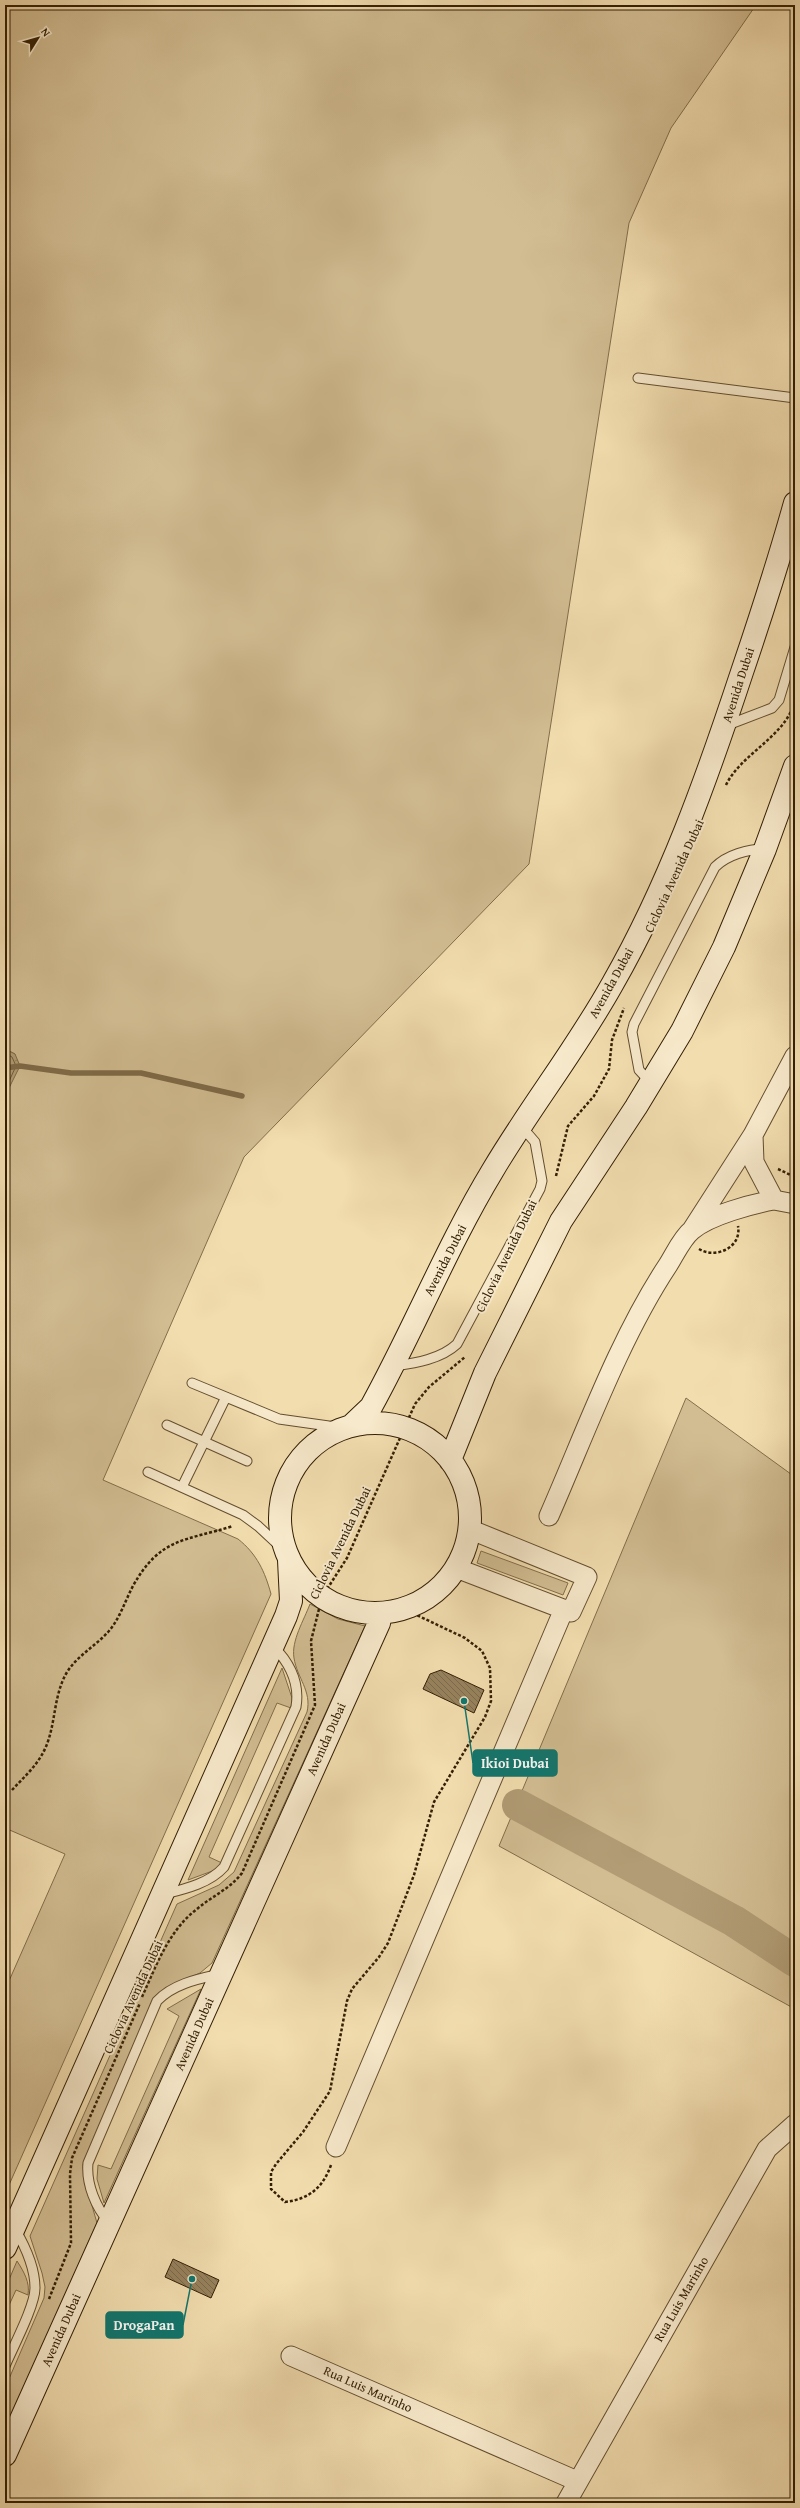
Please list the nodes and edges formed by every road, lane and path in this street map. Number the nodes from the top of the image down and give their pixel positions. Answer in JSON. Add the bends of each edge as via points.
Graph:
{"nodes":[{"id":1,"x":638,"y":378,"type":"dead end"},
{"id":2,"x":795,"y":398,"type":"edge"},
{"id":3,"x":795,"y":503,"type":"edge"},
{"id":4,"x":795,"y":647,"type":"edge"},
{"id":5,"x":795,"y":699,"type":"edge"},
{"id":6,"x":724,"y":727,"type":"junction"},
{"id":7,"x":795,"y":766,"type":"edge"},
{"id":8,"x":724,"y":790,"type":"dead end"},
{"id":9,"x":765,"y":849,"type":"junction"},
{"id":10,"x":626,"y":1002,"type":"dead end"},
{"id":11,"x":795,"y":1056,"type":"edge"},
{"id":12,"x":651,"y":1083,"type":"junction"},
{"id":13,"x":522,"y":1127,"type":"junction"},
{"id":14,"x":753,"y":1135,"type":"junction"},
{"id":15,"x":554,"y":1182,"type":"dead end"},
{"id":16,"x":774,"y":1200,"type":"junction"},
{"id":17,"x":795,"y":1204,"type":"edge"},
{"id":18,"x":692,"y":1230,"type":"junction"},
{"id":19,"x":466,"y":1356,"type":"dead end"},
{"id":20,"x":393,"y":1366,"type":"junction"},
{"id":21,"x":192,"y":1383,"type":"dead end"},
{"id":22,"x":226,"y":1397,"type":"junction"},
{"id":23,"x":167,"y":1425,"type":"dead end"},
{"id":24,"x":348,"y":1427,"type":"junction"},
{"id":25,"x":405,"y":1428,"type":"junction"},
{"id":26,"x":204,"y":1442,"type":"junction"},
{"id":27,"x":450,"y":1460,"type":"junction"},
{"id":28,"x":246,"y":1461,"type":"dead end"},
{"id":29,"x":148,"y":1472,"type":"dead end"},
{"id":30,"x":182,"y":1487,"type":"junction"},
{"id":31,"x":549,"y":1516,"type":"dead end"},
{"id":32,"x":248,"y":1521,"type":"junction"},
{"id":33,"x":469,"y":1529,"type":"junction"},
{"id":34,"x":288,"y":1557,"type":"junction"},
{"id":35,"x":456,"y":1568,"type":"junction"},
{"id":36,"x":322,"y":1597,"type":"junction"},
{"id":37,"x":404,"y":1609,"type":"junction"},
{"id":38,"x":564,"y":1609,"type":"junction"},
{"id":39,"x":381,"y":1613,"type":"junction"},
{"id":40,"x":273,"y":1646,"type":"junction"},
{"id":41,"x":12,"y":1790,"type":"dead end"},
{"id":42,"x":162,"y":1895,"type":"junction"},
{"id":43,"x":221,"y":1974,"type":"junction"},
{"id":44,"x":795,"y":2124,"type":"edge"},
{"id":45,"x":336,"y":2147,"type":"joint"},
{"id":46,"x":109,"y":2222,"type":"junction"},
{"id":47,"x":14,"y":2228,"type":"junction"},
{"id":48,"x":5,"y":2248,"type":"edge"},
{"id":49,"x":47,"y":2302,"type":"dead end"},
{"id":50,"x":291,"y":2356,"type":"dead end"},
{"id":51,"x":5,"y":2366,"type":"edge"},
{"id":52,"x":5,"y":2455,"type":"edge"},
{"id":53,"x":577,"y":2481,"type":"junction"},
{"id":54,"x":566,"y":2503,"type":"edge"}],
"edges":[{"from":1,"to":2,"type":"lane"},
{"from":3,"to":6,"type":"street","name":"Avenida Dubai","via":[[780,558]]},
{"from":4,"to":6,"type":"lane","via":[[778,700],[772,708]]},
{"from":5,"to":8,"type":"path","via":[[784,721],[736,771]]},
{"from":6,"to":13,"type":"street","name":"Avenida Dubai","via":[[688,828],[614,982]]},
{"from":7,"to":9,"type":"street"},
{"from":9,"to":12,"type":"street","via":[[724,947],[682,1031]]},
{"from":9,"to":12,"type":"lane","via":[[754,849],[728,858],[715,868],[634,1024],[632,1032],[639,1070]]},
{"from":10,"to":15,"type":"path","via":[[612,1040],[608,1069],[594,1096],[568,1126]]},
{"from":11,"to":14,"type":"street"},
{"from":12,"to":27,"type":"street","via":[[561,1221],[485,1373]]},
{"from":13,"to":20,"type":"street","name":"Avenida Dubai","via":[[494,1169],[450,1247]]},
{"from":13,"to":20,"type":"lane","via":[[535,1142],[542,1181],[540,1189],[457,1344],[450,1351],[418,1362]]},
{"from":14,"to":16,"type":"street","via":[[754,1162]]},
{"from":14,"to":18,"type":"street"},
{"from":16,"to":17,"type":"street"},
{"from":16,"to":18,"type":"street","via":[[734,1210]]},
{"from":18,"to":31,"type":"street","via":[[658,1280],[632,1328]]},
{"from":19,"to":25,"type":"path","name":"Ciclovia Avenida Dubai","via":[[429,1387],[416,1404]]},
{"from":20,"to":24,"type":"street","name":"Avenida Dubai","via":[[371,1407]]},
{"from":21,"to":22,"type":"lane"},
{"from":22,"to":24,"type":"lane","via":[[279,1419]]},
{"from":22,"to":26,"type":"lane"},
{"from":23,"to":26,"type":"lane"},
{"from":24,"to":25,"type":"street","name":"Avenida Dubai","via":[[378,1423]]},
{"from":24,"to":34,"type":"street","name":"Avenida Dubai","via":[[315,1444],[300,1459],[290,1475],[283,1492],[280,1511],[281,1536]]},
{"from":25,"to":27,"type":"street","name":"Avenida Dubai","via":[[437,1447]]},
{"from":25,"to":36,"type":"path","name":"Ciclovia Avenida Dubai","via":[[346,1558]]},
{"from":26,"to":28,"type":"lane"},
{"from":26,"to":30,"type":"lane"},
{"from":27,"to":33,"type":"street","name":"Avenida Dubai","via":[[462,1481],[469,1505]]},
{"from":29,"to":30,"type":"lane"},
{"from":30,"to":32,"type":"lane","via":[[243,1516]]},
{"from":32,"to":34,"type":"lane","via":[[258,1526]]},
{"from":32,"to":41,"type":"path","via":[[175,1541],[160,1550],[150,1561],[109,1631],[72,1665],[64,1677],[57,1695],[47,1744],[40,1759]]},
{"from":33,"to":35,"type":"street","name":"Avenida Dubai"},
{"from":33,"to":38,"type":"street","via":[[586,1577],[571,1612]]},
{"from":34,"to":36,"type":"street","name":"Avenida Dubai","via":[[303,1580]]},
{"from":34,"to":40,"type":"street","name":"Avenida Dubai","via":[[291,1601]]},
{"from":35,"to":37,"type":"street","name":"Avenida Dubai","via":[[443,1584],[425,1599]]},
{"from":35,"to":38,"type":"street"},
{"from":36,"to":39,"type":"street","name":"Avenida Dubai","via":[[340,1607],[360,1612]]},
{"from":36,"to":49,"type":"path","name":"Ciclovia Avenida Dubai","via":[[311,1641],[315,1705],[242,1873],[234,1883],[196,1909],[179,1925],[157,1964],[72,2158],[71,2243]]},
{"from":37,"to":39,"type":"street","name":"Avenida Dubai"},
{"from":37,"to":45,"type":"path","via":[[465,1638],[482,1651],[490,1668],[491,1701],[485,1718],[434,1802],[414,1875],[388,1943],[352,1989],[347,2001],[330,2091],[311,2121],[271,2172],[271,2189],[285,2202],[300,2200],[316,2190],[325,2181]]},
{"from":38,"to":45,"type":"street"},
{"from":39,"to":43,"type":"street","name":"Avenida Dubai","via":[[379,1623]]},
{"from":40,"to":42,"type":"street","name":"Avenida Dubai"},
{"from":40,"to":42,"type":"lane","via":[[288,1660],[298,1698],[296,1707],[224,1867],[217,1875],[193,1886]]},
{"from":42,"to":47,"type":"street","name":"Avenida Dubai"},
{"from":43,"to":46,"type":"street","name":"Avenida Dubai"},
{"from":43,"to":46,"type":"lane","via":[[195,1980],[164,1994],[157,2001],[88,2163],[87,2172],[98,2210]]},
{"from":44,"to":53,"type":"street","name":"Rua Luis Marinho","via":[[767,2149]]},
{"from":46,"to":52,"type":"street","name":"Avenida Dubai"},
{"from":47,"to":48,"type":"street","name":"Avenida Dubai"},
{"from":47,"to":51,"type":"lane","via":[[23,2244],[36,2288]]},
{"from":50,"to":53,"type":"street","name":"Rua Luis Marinho"},
{"from":53,"to":54,"type":"street","name":"Rua Luis Marinho"}]}
